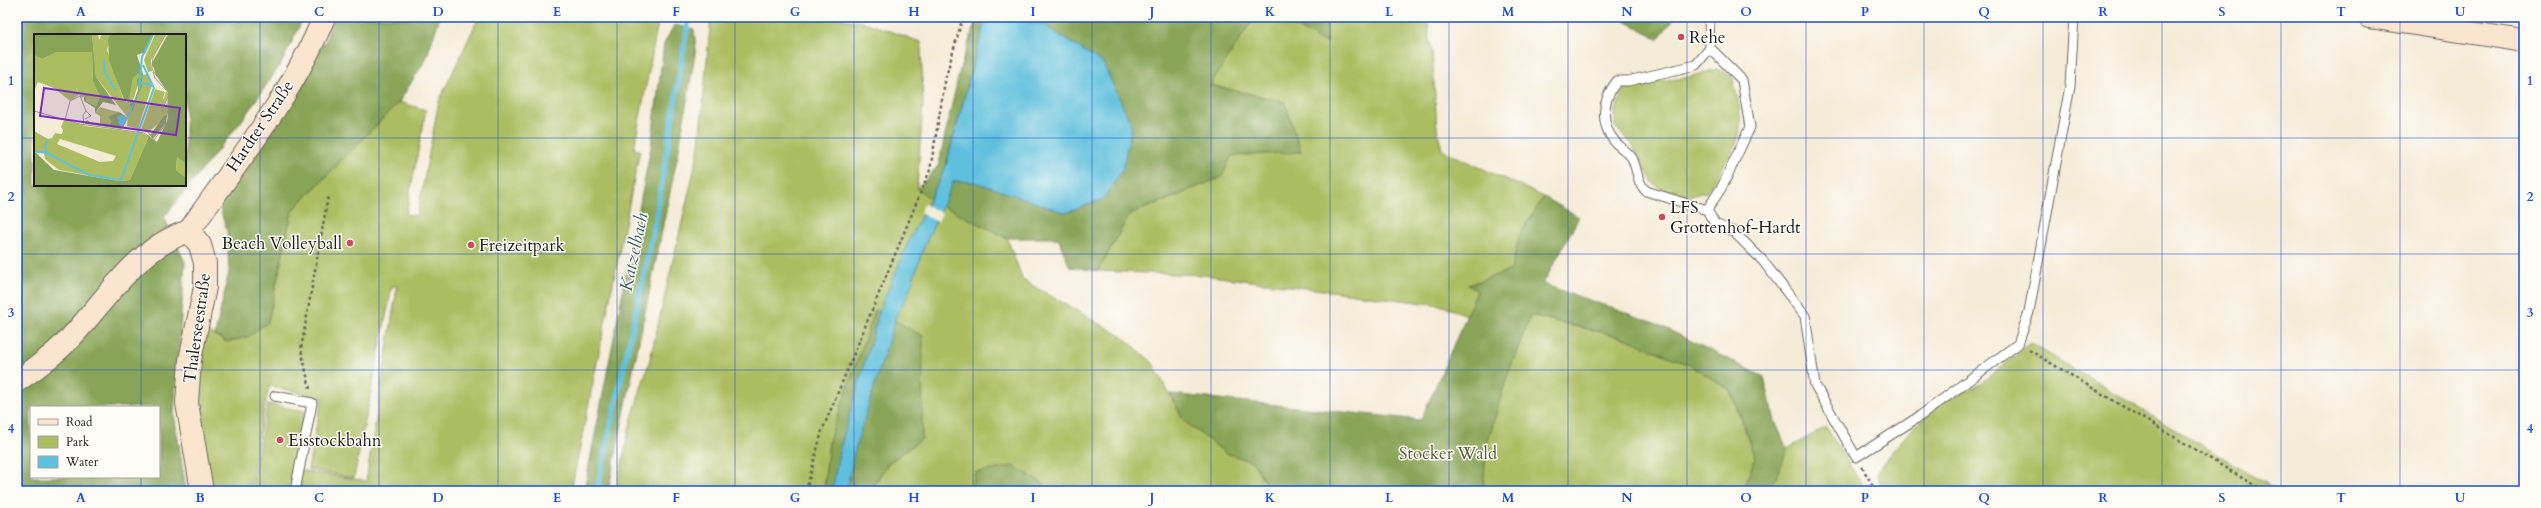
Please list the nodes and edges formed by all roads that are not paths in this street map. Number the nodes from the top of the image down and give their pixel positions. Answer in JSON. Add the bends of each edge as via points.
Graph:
{"nodes":[{"id":1,"x":324,"y":17,"type":"edge"},
{"id":2,"x":1709,"y":17,"type":"edge"},
{"id":3,"x":2074,"y":17,"type":"edge"},
{"id":4,"x":2370,"y":17,"type":"edge"},
{"id":5,"x":2524,"y":41,"type":"edge"},
{"id":6,"x":1710,"y":48,"type":"junction"},
{"id":7,"x":1707,"y":210,"type":"junction"},
{"id":8,"x":189,"y":231,"type":"junction"},
{"id":9,"x":17,"y":381,"type":"edge"},
{"id":10,"x":276,"y":396,"type":"dead end"},
{"id":11,"x":202,"y":491,"type":"edge"},
{"id":12,"x":295,"y":491,"type":"edge"}],
"edges":[{"from":1,"to":8,"type":"main road","name":"Hardter Straße","via":[[314,43],[278,103]]},
{"from":2,"to":6,"type":"lane"},
{"from":3,"to":7,"type":"lane","via":[[2070,86],[2029,312],[2018,344],[1920,416],[1856,457],[1815,385],[1805,316],[1763,261],[1734,232],[1715,224]]},
{"from":4,"to":5,"type":"main road"},
{"from":6,"to":7,"type":"lane","via":[[1742,80],[1750,127],[1723,185]]},
{"from":6,"to":7,"type":"lane","via":[[1696,65],[1628,81],[1617,81],[1611,89],[1603,118],[1607,131],[1631,156],[1638,184],[1646,191]]},
{"from":8,"to":9,"type":"main road","via":[[169,240],[120,278],[75,333],[44,363]]},
{"from":8,"to":11,"type":"main road","name":"Thalerseestraße","via":[[200,245],[205,263],[205,287],[190,360],[188,403]]},
{"from":10,"to":12,"type":"lane","via":[[312,403]]}]}
